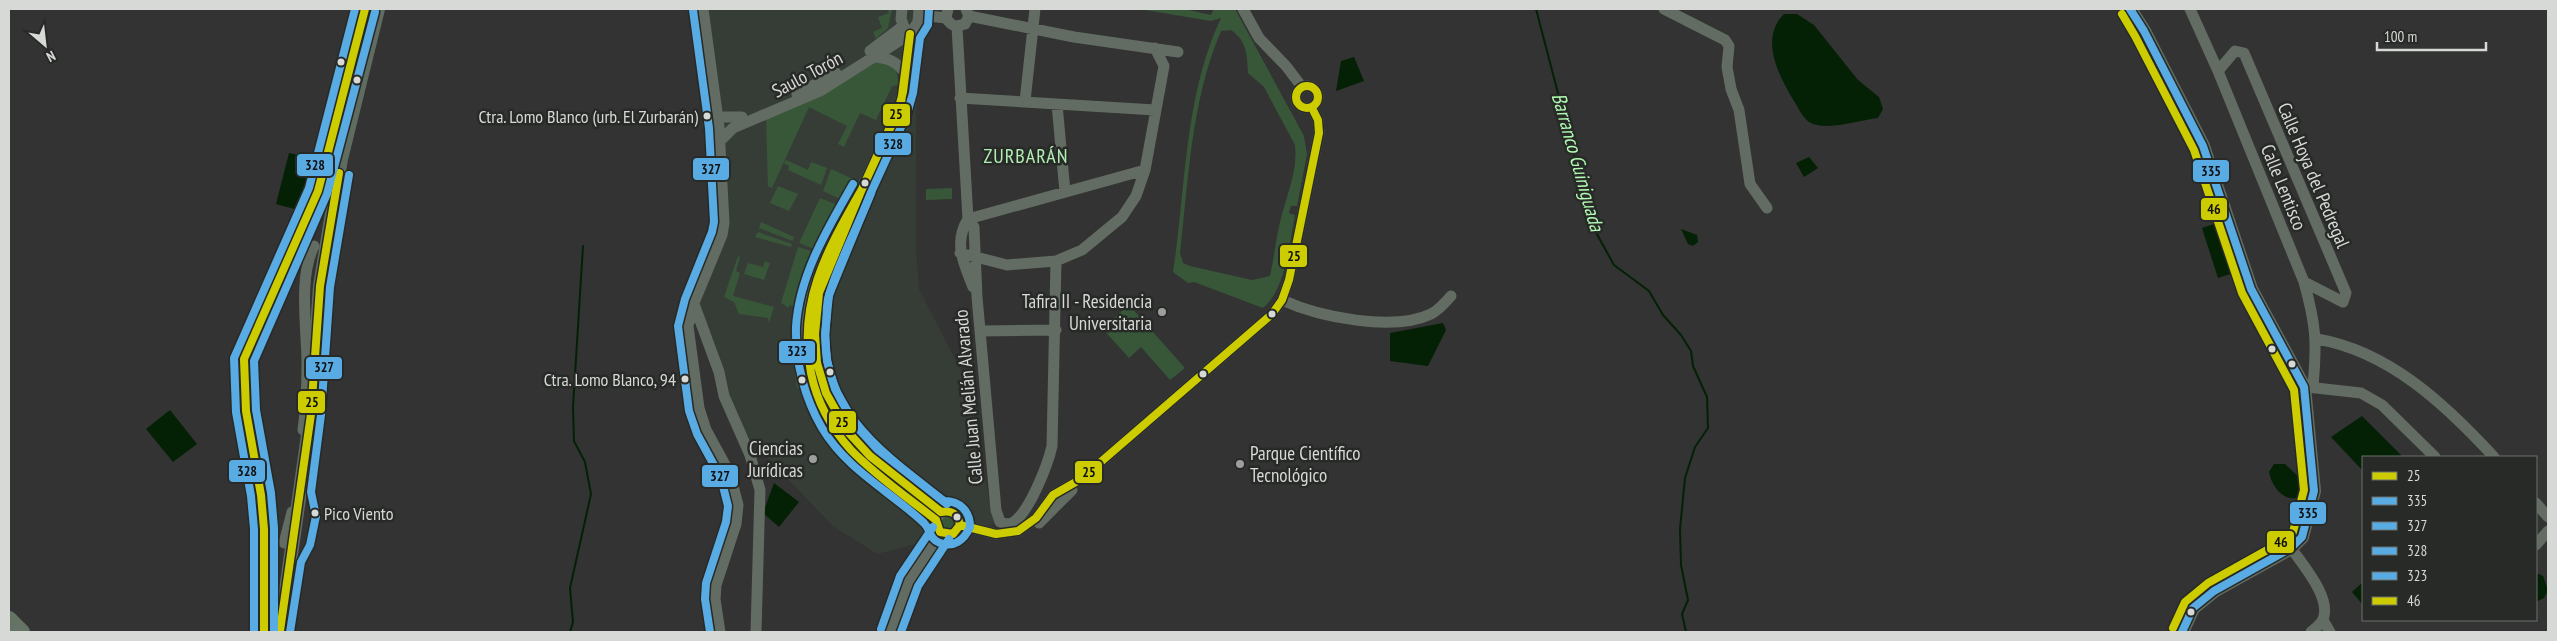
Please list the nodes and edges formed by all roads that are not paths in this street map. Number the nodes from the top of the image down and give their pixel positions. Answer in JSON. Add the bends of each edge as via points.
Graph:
{"nodes":[{"id":1,"x":365,"y":9,"type":"edge"},
{"id":2,"x":378,"y":9,"type":"edge"},
{"id":3,"x":703,"y":9,"type":"edge"},
{"id":4,"x":902,"y":9,"type":"edge"},
{"id":5,"x":931,"y":9,"type":"edge"},
{"id":6,"x":1035,"y":9,"type":"edge"},
{"id":7,"x":1242,"y":9,"type":"edge"},
{"id":8,"x":1664,"y":9,"type":"edge"},
{"id":9,"x":2130,"y":9,"type":"edge"},
{"id":10,"x":2190,"y":9,"type":"edge"},
{"id":11,"x":967,"y":12,"type":"edge"},
{"id":12,"x":947,"y":14,"type":"edge"},
{"id":13,"x":919,"y":15,"type":"edge"},
{"id":14,"x":957,"y":26,"type":"junction"},
{"id":15,"x":1032,"y":29,"type":"junction"},
{"id":16,"x":906,"y":30,"type":"junction"},
{"id":17,"x":1155,"y":48,"type":"junction"},
{"id":18,"x":1178,"y":52,"type":"dead end"},
{"id":19,"x":874,"y":57,"type":"junction"},
{"id":20,"x":2218,"y":71,"type":"junction"},
{"id":21,"x":906,"y":74,"type":"junction"},
{"id":22,"x":1302,"y":87,"type":"junction"},
{"id":23,"x":960,"y":98,"type":"junction"},
{"id":24,"x":1025,"y":101,"type":"junction"},
{"id":25,"x":1057,"y":104,"type":"junction"},
{"id":26,"x":1312,"y":108,"type":"junction"},
{"id":27,"x":1155,"y":110,"type":"junction"},
{"id":28,"x":719,"y":122,"type":"junction"},
{"id":29,"x":719,"y":142,"type":"junction"},
{"id":30,"x":1145,"y":170,"type":"junction"},
{"id":31,"x":1064,"y":192,"type":"junction"},
{"id":32,"x":1767,"y":208,"type":"dead end"},
{"id":33,"x":968,"y":219,"type":"junction"},
{"id":34,"x":314,"y":246,"type":"dead end"},
{"id":35,"x":960,"y":253,"type":"junction"},
{"id":36,"x":975,"y":259,"type":"junction"},
{"id":37,"x":1056,"y":261,"type":"junction"},
{"id":38,"x":2304,"y":282,"type":"junction"},
{"id":39,"x":1451,"y":296,"type":"dead end"},
{"id":40,"x":977,"y":297,"type":"junction"},
{"id":41,"x":1282,"y":300,"type":"junction"},
{"id":42,"x":694,"y":303,"type":"junction"},
{"id":43,"x":1056,"y":330,"type":"junction"},
{"id":44,"x":981,"y":331,"type":"junction"},
{"id":45,"x":2317,"y":339,"type":"junction"},
{"id":46,"x":2308,"y":387,"type":"junction"},
{"id":47,"x":2435,"y":456,"type":"edge"},
{"id":48,"x":2493,"y":456,"type":"edge"},
{"id":49,"x":2537,"y":504,"type":"edge"},
{"id":50,"x":938,"y":516,"type":"junction"},
{"id":51,"x":2548,"y":517,"type":"edge"},
{"id":52,"x":960,"y":525,"type":"junction"},
{"id":53,"x":2548,"y":531,"type":"edge"},
{"id":54,"x":941,"y":533,"type":"junction"},
{"id":55,"x":284,"y":543,"type":"dead end"},
{"id":56,"x":2537,"y":544,"type":"edge"},
{"id":57,"x":2291,"y":548,"type":"junction"},
{"id":58,"x":9,"y":619,"type":"edge"},
{"id":59,"x":2323,"y":620,"type":"junction"},
{"id":60,"x":22,"y":632,"type":"edge"},
{"id":61,"x":264,"y":632,"type":"edge"},
{"id":62,"x":280,"y":632,"type":"edge"},
{"id":63,"x":720,"y":632,"type":"edge"},
{"id":64,"x":756,"y":632,"type":"edge"},
{"id":65,"x":890,"y":632,"type":"edge"},
{"id":66,"x":2182,"y":632,"type":"edge"},
{"id":67,"x":2311,"y":632,"type":"edge"},
{"id":68,"x":2330,"y":632,"type":"edge"}],
"edges":[{"from":1,"to":61,"type":"main road","via":[[318,191],[244,359],[245,414],[266,538]]},
{"from":2,"to":62,"type":"main road","via":[[341,159],[320,286],[311,414]]},
{"from":3,"to":28,"type":"street"},
{"from":4,"to":16,"type":"street"},
{"from":5,"to":13,"type":"street"},
{"from":6,"to":15,"type":"street"},
{"from":7,"to":22,"type":"street","via":[[1259,38]]},
{"from":8,"to":32,"type":"street","via":[[1725,40],[1729,46],[1727,67],[1739,110],[1750,184]]},
{"from":9,"to":46,"type":"main road","via":[[2203,146],[2248,281]]},
{"from":10,"to":20,"type":"street","name":"Calle Lentisco"},
{"from":11,"to":14,"type":"street","via":[[965,24]]},
{"from":11,"to":15,"type":"street"},
{"from":12,"to":13,"type":"street"},
{"from":12,"to":14,"type":"street","via":[[950,24]]},
{"from":13,"to":16,"type":"street"},
{"from":14,"to":23,"type":"street","name":"Calle Juan Melián Alvarado"},
{"from":15,"to":17,"type":"street"},
{"from":15,"to":24,"type":"street"},
{"from":16,"to":19,"type":"street","name":"Saulo Torón"},
{"from":16,"to":21,"type":"street"},
{"from":16,"to":28,"type":"street","name":"Saulo Torón","via":[[793,96],[742,117]]},
{"from":17,"to":18,"type":"street"},
{"from":17,"to":27,"type":"street","via":[[1164,66]]},
{"from":19,"to":21,"type":"street","via":[[890,60]]},
{"from":19,"to":29,"type":"street","name":"Saulo Torón","via":[[820,91],[733,128]]},
{"from":20,"to":38,"type":"street","name":"Calle Lentisco"},
{"from":20,"to":38,"type":"street","name":"Calle Hoya del Pedregal","via":[[2235,51],[2244,53],[2346,293],[2343,302]]},
{"from":21,"to":50,"type":"street","via":[[898,111],[819,294],[815,313],[816,363],[834,411],[848,432],[870,456]]},
{"from":22,"to":26,"type":"street","via":[[1296,94],[1297,103],[1303,108]]},
{"from":22,"to":26,"type":"street","via":[[1310,86],[1318,92],[1318,101]]},
{"from":23,"to":24,"type":"street"},
{"from":23,"to":33,"type":"street","name":"Calle Juan Melián Alvarado"},
{"from":24,"to":25,"type":"street"},
{"from":25,"to":27,"type":"street"},
{"from":25,"to":31,"type":"street"},
{"from":26,"to":41,"type":"street","via":[[1318,120],[1319,133],[1289,280]]},
{"from":27,"to":30,"type":"street"},
{"from":28,"to":29,"type":"street"},
{"from":29,"to":42,"type":"street","via":[[723,229]]},
{"from":30,"to":31,"type":"street"},
{"from":30,"to":37,"type":"street","via":[[1136,196],[1122,217],[1082,250]]},
{"from":31,"to":33,"type":"street"},
{"from":33,"to":35,"type":"street","name":"Calle Juan Melián Alvarado","via":[[961,230]]},
{"from":33,"to":36,"type":"street","name":"Calle Juan Melián Alvarado","via":[[974,227]]},
{"from":34,"to":55,"type":"street","via":[[308,259],[304,298],[307,364],[303,426],[292,512]]},
{"from":35,"to":36,"type":"street"},
{"from":35,"to":40,"type":"street","name":"Calle Juan Melián Alvarado"},
{"from":36,"to":37,"type":"street","via":[[1006,265]]},
{"from":36,"to":40,"type":"street","name":"Calle Juan Melián Alvarado"},
{"from":37,"to":43,"type":"street"},
{"from":38,"to":45,"type":"street","name":"Calle Lentisco"},
{"from":39,"to":41,"type":"street","via":[[1431,314],[1395,322],[1336,316]]},
{"from":40,"to":44,"type":"street","name":"Calle Juan Melián Alvarado"},
{"from":41,"to":52,"type":"street","via":[[1272,314],[1081,479],[1053,495],[1028,526],[996,534]]},
{"from":42,"to":63,"type":"street","via":[[688,326],[699,408],[706,430],[736,488],[738,505],[736,524],[716,585]]},
{"from":42,"to":64,"type":"street","via":[[719,372],[724,396],[757,474],[760,490]]},
{"from":43,"to":44,"type":"street"},
{"from":43,"to":44,"type":"street","name":"Calle Juan Melián Alvarado","via":[[1052,446],[1048,464],[1020,516],[1012,523],[1000,522],[996,510]]},
{"from":45,"to":46,"type":"street","name":"Calle Lentisco"},
{"from":45,"to":48,"type":"street","via":[[2340,342],[2397,371],[2456,415]]},
{"from":46,"to":47,"type":"street","via":[[2361,393],[2382,405]]},
{"from":46,"to":57,"type":"main road","via":[[2314,491],[2302,537]]},
{"from":49,"to":51,"type":"street"},
{"from":50,"to":52,"type":"street","via":[[948,510],[956,513]]},
{"from":50,"to":54,"type":"street","via":[[936,527]]},
{"from":52,"to":54,"type":"street","via":[[953,534]]},
{"from":53,"to":56,"type":"street"},
{"from":54,"to":65,"type":"street","via":[[909,581]]},
{"from":57,"to":59,"type":"street","via":[[2322,594]]},
{"from":57,"to":66,"type":"main road","via":[[2214,591],[2193,608]]},
{"from":58,"to":60,"type":"highway"},
{"from":59,"to":67,"type":"street"},
{"from":59,"to":68,"type":"street"}]}
